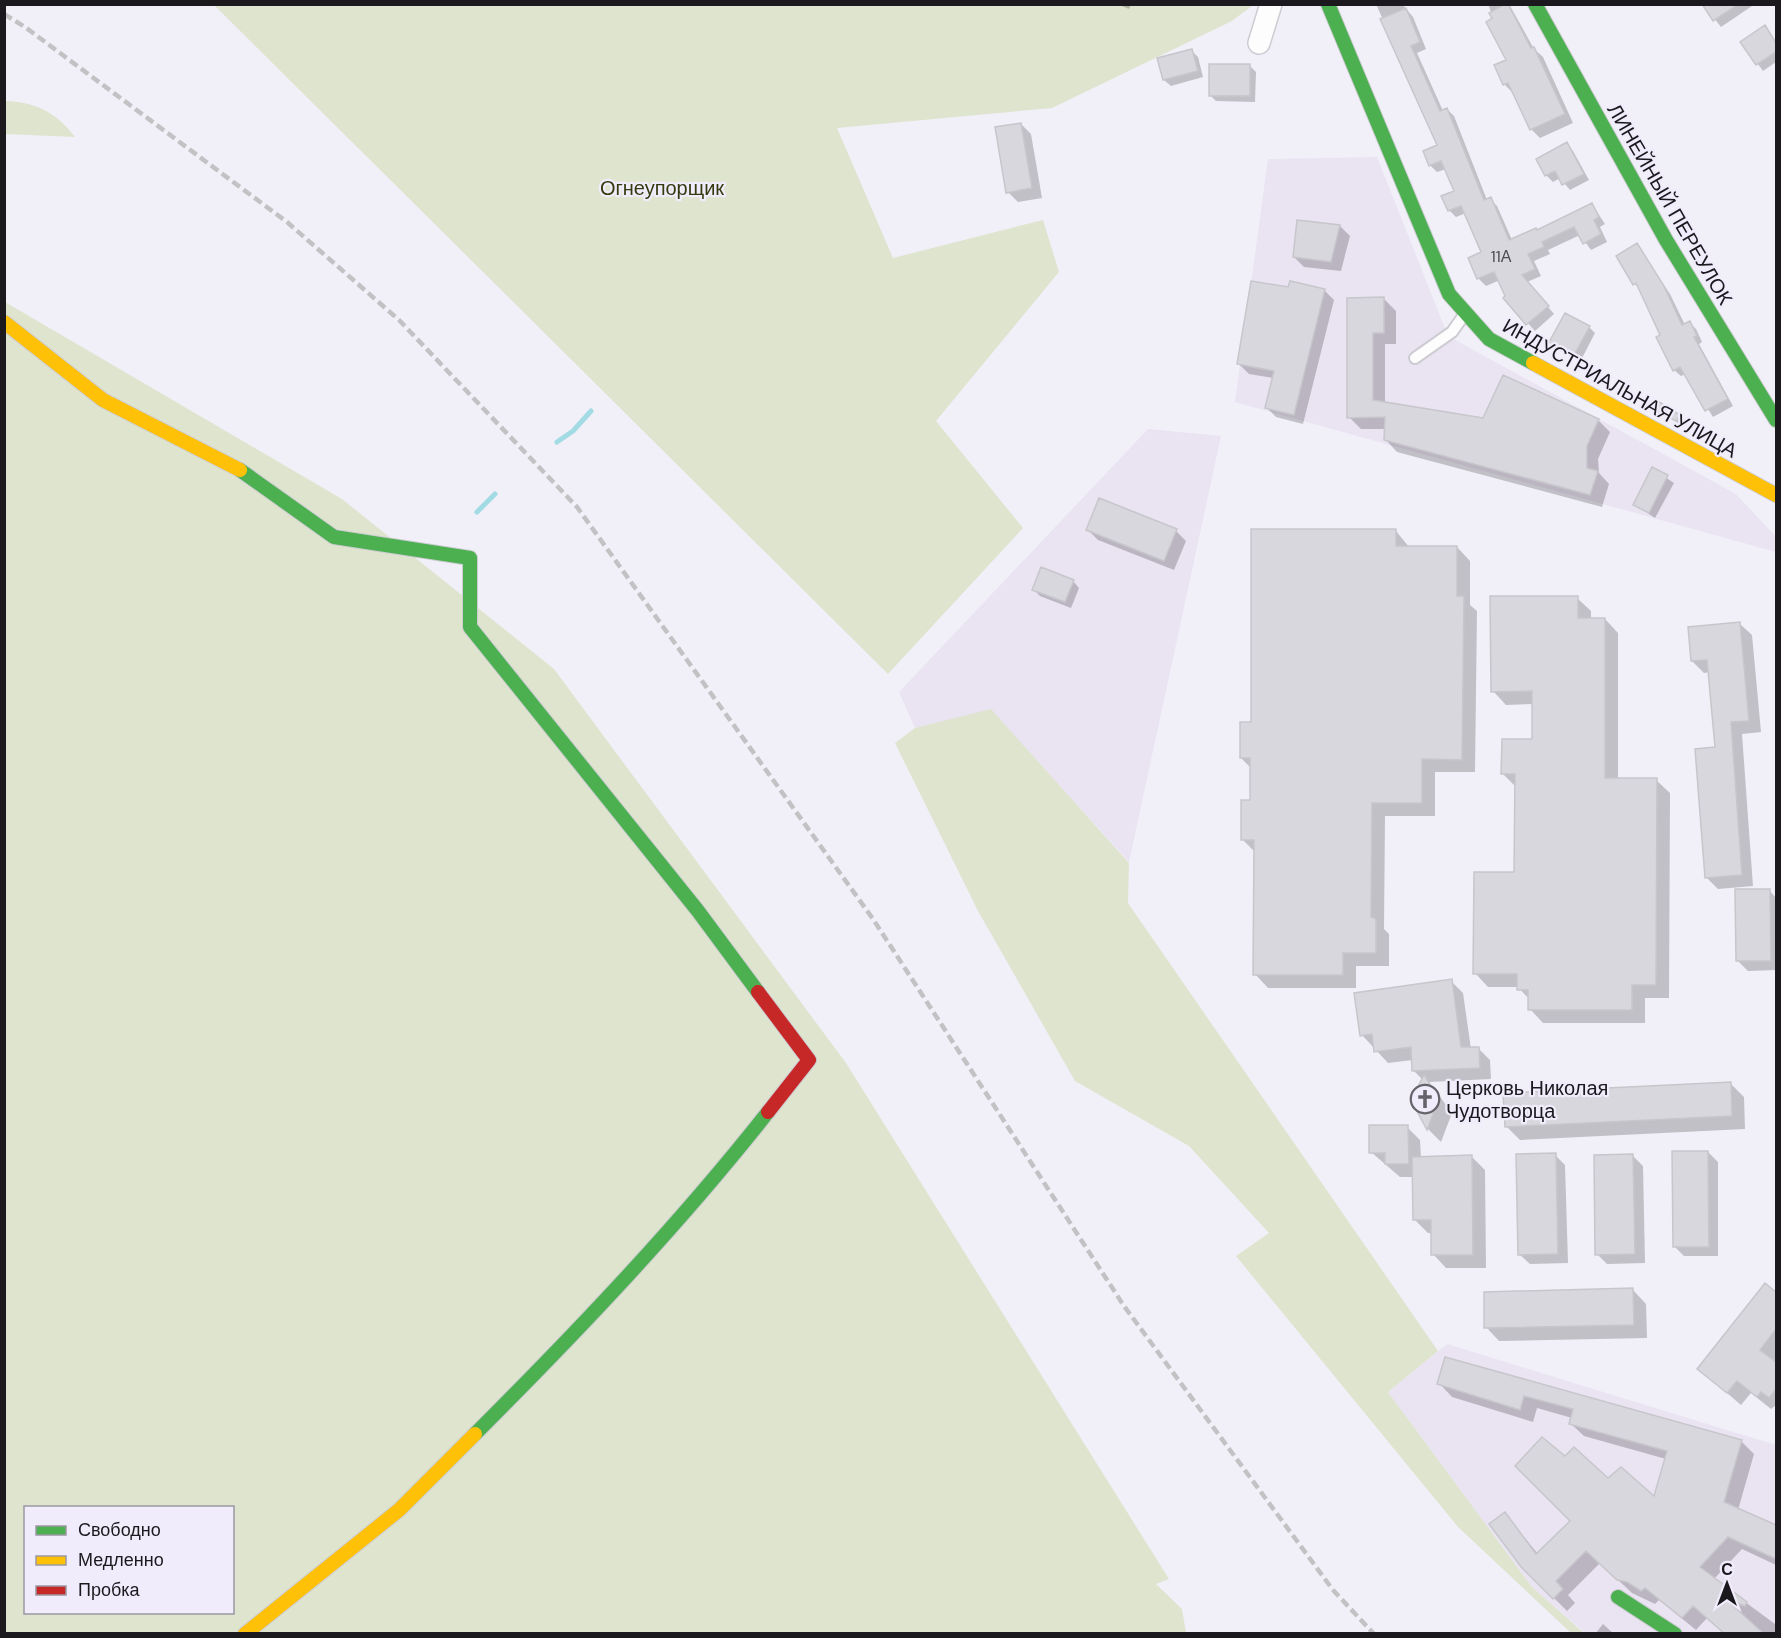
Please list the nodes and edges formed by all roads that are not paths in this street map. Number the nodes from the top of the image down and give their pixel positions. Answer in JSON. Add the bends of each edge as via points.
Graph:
{"nodes":[{"id":1,"x":1271,"y":4,"type":"edge"},
{"id":2,"x":1328,"y":4,"type":"edge"},
{"id":3,"x":1535,"y":4,"type":"edge"},
{"id":4,"x":1259,"y":43,"type":"dead end"},
{"id":5,"x":1466,"y":313,"type":"junction"},
{"id":6,"x":4,"y":322,"type":"edge"},
{"id":7,"x":1415,"y":358,"type":"dead end"},
{"id":8,"x":1776,"y":420,"type":"edge"},
{"id":9,"x":1776,"y":495,"type":"edge"},
{"id":10,"x":1618,"y":1597,"type":"dead end"},
{"id":11,"x":245,"y":1634,"type":"edge"},
{"id":12,"x":1675,"y":1634,"type":"edge"}],
"edges":[{"from":1,"to":4,"type":"street"},
{"from":2,"to":5,"type":"street","name":"ИНДУСТРИАЛЬНАЯ УЛИЦА","via":[[1449,294]]},
{"from":3,"to":8,"type":"street","name":"ЛИНЕЙНЫЙ ПЕРЕУЛОК","via":[[1666,240]]},
{"from":5,"to":7,"type":"lane","via":[[1452,332]]},
{"from":5,"to":9,"type":"street","name":"ИНДУСТРИАЛЬНАЯ УЛИЦА","via":[[1489,339]]},
{"from":6,"to":11,"type":"street","via":[[103,400],[242,471],[334,537],[470,558],[470,627],[698,911],[809,1060],[718,1175],[531,1378],[399,1510]]},
{"from":10,"to":12,"type":"street"}]}
